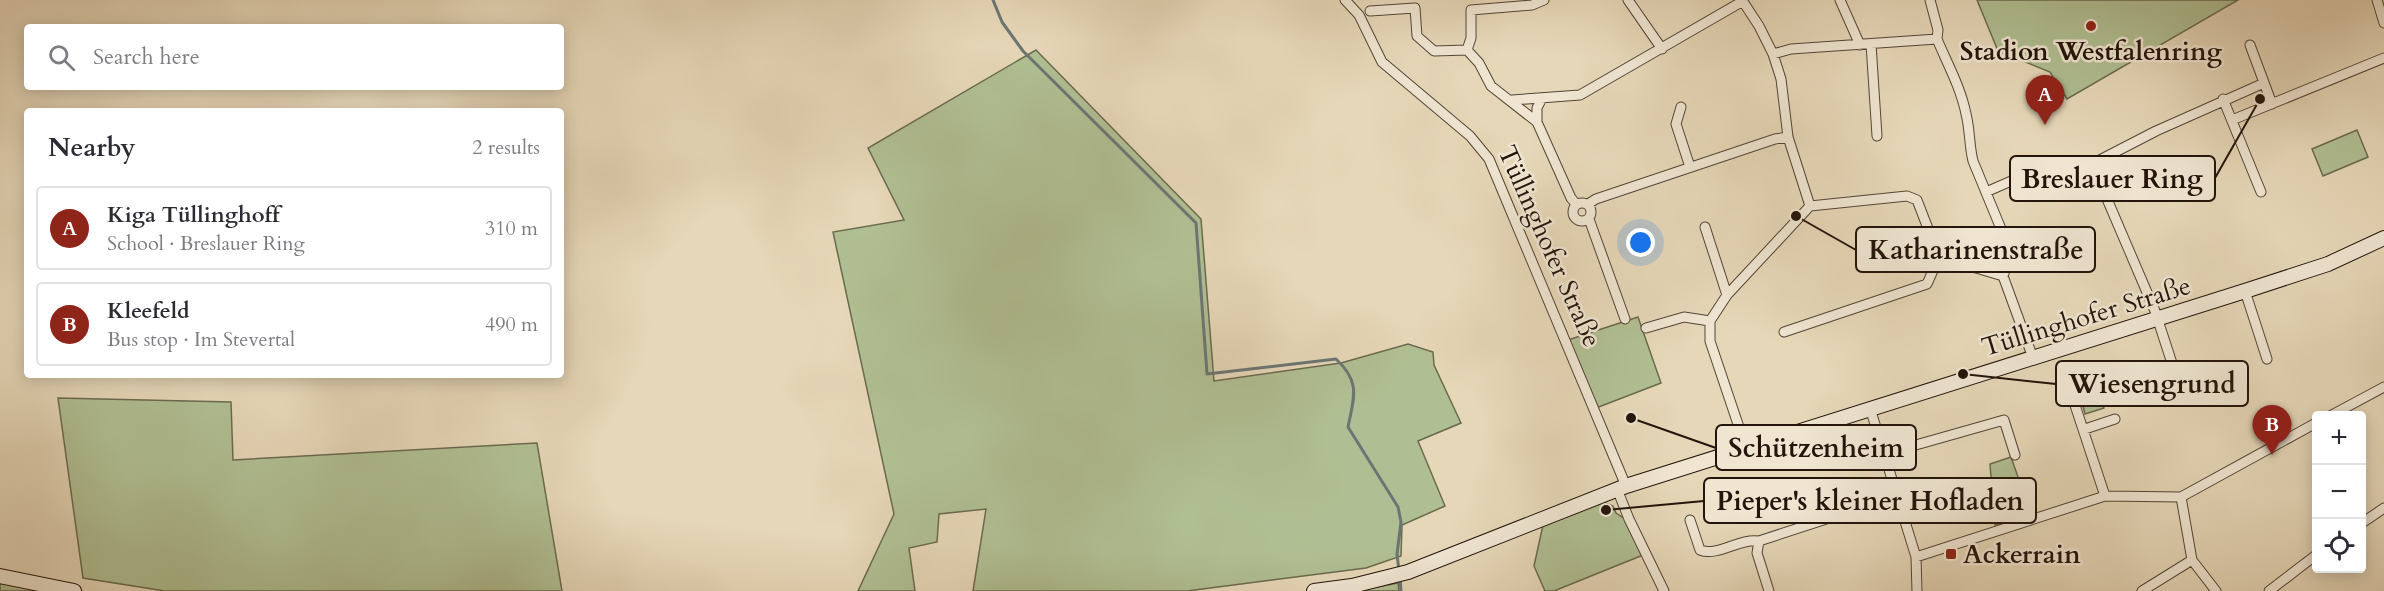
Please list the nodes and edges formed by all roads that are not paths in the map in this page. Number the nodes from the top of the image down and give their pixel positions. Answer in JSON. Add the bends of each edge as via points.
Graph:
{"nodes":[{"id":1,"x":1345,"y":0,"type":"edge"},
{"id":2,"x":1544,"y":0,"type":"edge"},
{"id":3,"x":1628,"y":0,"type":"edge"},
{"id":4,"x":1742,"y":0,"type":"edge"},
{"id":5,"x":1840,"y":0,"type":"edge"},
{"id":6,"x":1930,"y":0,"type":"edge"},
{"id":7,"x":2377,"y":0,"type":"edge"},
{"id":8,"x":1370,"y":11,"type":"dead end"},
{"id":9,"x":2384,"y":23,"type":"edge"},
{"id":10,"x":1937,"y":39,"type":"junction"},
{"id":11,"x":1871,"y":44,"type":"junction"},
{"id":12,"x":1860,"y":45,"type":"junction"},
{"id":13,"x":2250,"y":45,"type":"dead end"},
{"id":14,"x":1662,"y":49,"type":"junction"},
{"id":15,"x":1467,"y":50,"type":"junction"},
{"id":16,"x":1773,"y":54,"type":"junction"},
{"id":17,"x":2384,"y":58,"type":"edge"},
{"id":18,"x":2264,"y":83,"type":"junction"},
{"id":19,"x":1542,"y":98,"type":"junction"},
{"id":20,"x":2223,"y":99,"type":"junction"},
{"id":21,"x":1512,"y":100,"type":"junction"},
{"id":22,"x":2272,"y":104,"type":"junction"},
{"id":23,"x":1681,"y":106,"type":"dead end"},
{"id":24,"x":2232,"y":120,"type":"junction"},
{"id":25,"x":1537,"y":122,"type":"junction"},
{"id":26,"x":1877,"y":136,"type":"dead end"},
{"id":27,"x":1788,"y":137,"type":"junction"},
{"id":28,"x":1690,"y":167,"type":"junction"},
{"id":29,"x":2018,"y":178,"type":"dead end"},
{"id":30,"x":1986,"y":192,"type":"junction"},
{"id":31,"x":2261,"y":192,"type":"dead end"},
{"id":32,"x":1576,"y":204,"type":"junction"},
{"id":33,"x":1588,"y":204,"type":"junction"},
{"id":34,"x":1810,"y":206,"type":"junction"},
{"id":35,"x":1589,"y":219,"type":"junction"},
{"id":36,"x":1705,"y":227,"type":"dead end"},
{"id":37,"x":2384,"y":238,"type":"edge"},
{"id":38,"x":2011,"y":253,"type":"junction"},
{"id":39,"x":2054,"y":253,"type":"dead end"},
{"id":40,"x":1938,"y":257,"type":"junction"},
{"id":41,"x":2003,"y":276,"type":"junction"},
{"id":42,"x":2245,"y":291,"type":"junction"},
{"id":43,"x":1727,"y":295,"type":"junction"},
{"id":44,"x":1625,"y":319,"type":"dead end"},
{"id":45,"x":2157,"y":319,"type":"junction"},
{"id":46,"x":1710,"y":321,"type":"junction"},
{"id":47,"x":1646,"y":328,"type":"dead end"},
{"id":48,"x":1784,"y":332,"type":"dead end"},
{"id":49,"x":2033,"y":358,"type":"junction"},
{"id":50,"x":2267,"y":359,"type":"dead end"},
{"id":51,"x":2068,"y":384,"type":"dead end"},
{"id":52,"x":2099,"y":387,"type":"dead end"},
{"id":53,"x":2384,"y":387,"type":"edge"},
{"id":54,"x":2181,"y":391,"type":"dead end"},
{"id":55,"x":2072,"y":395,"type":"junction"},
{"id":56,"x":1870,"y":408,"type":"junction"},
{"id":57,"x":2339,"y":411,"type":"edge"},
{"id":58,"x":2115,"y":419,"type":"dead end"},
{"id":59,"x":2312,"y":425,"type":"edge"},
{"id":60,"x":2085,"y":429,"type":"junction"},
{"id":61,"x":1746,"y":448,"type":"junction"},
{"id":62,"x":1884,"y":454,"type":"junction"},
{"id":63,"x":2015,"y":455,"type":"dead end"},
{"id":64,"x":1622,"y":487,"type":"junction"},
{"id":65,"x":1897,"y":496,"type":"junction"},
{"id":66,"x":2105,"y":496,"type":"junction"},
{"id":67,"x":2181,"y":497,"type":"junction"},
{"id":68,"x":2384,"y":508,"type":"edge"},
{"id":69,"x":1690,"y":520,"type":"dead end"},
{"id":70,"x":2366,"y":520,"type":"edge"},
{"id":71,"x":1759,"y":541,"type":"junction"},
{"id":72,"x":1916,"y":558,"type":"junction"},
{"id":73,"x":2312,"y":558,"type":"edge"},
{"id":74,"x":2192,"y":560,"type":"junction"},
{"id":75,"x":0,"y":576,"type":"edge"},
{"id":76,"x":74,"y":591,"type":"edge"},
{"id":77,"x":1314,"y":591,"type":"edge"},
{"id":78,"x":1664,"y":591,"type":"edge"},
{"id":79,"x":1769,"y":591,"type":"edge"},
{"id":80,"x":1917,"y":591,"type":"edge"},
{"id":81,"x":2142,"y":591,"type":"edge"},
{"id":82,"x":2216,"y":591,"type":"edge"},
{"id":83,"x":2269,"y":591,"type":"edge"}],
"edges":[{"from":1,"to":64,"type":"street","name":"Tüllinghofer Straße","via":[[1359,15],[1382,62],[1470,136],[1490,159]]},
{"from":2,"to":15,"type":"street","via":[[1532,5],[1471,10]]},
{"from":3,"to":14,"type":"street"},
{"from":4,"to":14,"type":"street"},
{"from":4,"to":16,"type":"street"},
{"from":5,"to":12,"type":"street"},
{"from":6,"to":10,"type":"street"},
{"from":7,"to":9,"type":"street"},
{"from":8,"to":15,"type":"street","via":[[1415,8],[1417,36],[1434,51]]},
{"from":10,"to":11,"type":"street"},
{"from":10,"to":30,"type":"street","via":[[1962,98],[1969,145]]},
{"from":11,"to":12,"type":"street"},
{"from":11,"to":26,"type":"street"},
{"from":12,"to":16,"type":"street","via":[[1791,49]]},
{"from":13,"to":18,"type":"street"},
{"from":14,"to":19,"type":"street","via":[[1580,95]]},
{"from":15,"to":21,"type":"street","via":[[1491,86]]},
{"from":16,"to":27,"type":"street","via":[[1781,79]]},
{"from":17,"to":22,"type":"street"},
{"from":18,"to":20,"type":"street"},
{"from":18,"to":22,"type":"street"},
{"from":19,"to":21,"type":"street"},
{"from":19,"to":25,"type":"street"},
{"from":20,"to":24,"type":"street"},
{"from":20,"to":45,"type":"street","via":[[2092,164]]},
{"from":21,"to":25,"type":"street"},
{"from":22,"to":24,"type":"street"},
{"from":23,"to":28,"type":"street","via":[[1677,124]]},
{"from":24,"to":31,"type":"street"},
{"from":25,"to":32,"type":"street"},
{"from":27,"to":28,"type":"street"},
{"from":27,"to":34,"type":"street"},
{"from":28,"to":33,"type":"street"},
{"from":29,"to":30,"type":"street"},
{"from":30,"to":38,"type":"street"},
{"from":32,"to":33,"type":"street"},
{"from":32,"to":35,"type":"street","via":[[1576,219]]},
{"from":33,"to":35,"type":"street","via":[[1592,212]]},
{"from":34,"to":40,"type":"street","via":[[1908,196],[1917,200]]},
{"from":34,"to":43,"type":"street"},
{"from":35,"to":44,"type":"street"},
{"from":36,"to":43,"type":"street"},
{"from":37,"to":42,"type":"main road","name":"Tüllinghofer Straße","via":[[2328,264]]},
{"from":38,"to":39,"type":"street","via":[[2028,263]]},
{"from":38,"to":41,"type":"street"},
{"from":40,"to":41,"type":"street"},
{"from":40,"to":48,"type":"street","via":[[1927,284]]},
{"from":41,"to":49,"type":"street"},
{"from":42,"to":45,"type":"main road","name":"Tüllinghofer Straße"},
{"from":42,"to":50,"type":"street"},
{"from":43,"to":46,"type":"street"},
{"from":45,"to":49,"type":"main road","name":"Tüllinghofer Straße"},
{"from":45,"to":54,"type":"street"},
{"from":46,"to":47,"type":"street","via":[[1684,317]]},
{"from":46,"to":61,"type":"street","via":[[1710,341]]},
{"from":49,"to":56,"type":"main road","name":"Tüllinghofer Straße"},
{"from":51,"to":55,"type":"street"},
{"from":52,"to":55,"type":"street"},
{"from":53,"to":57,"type":"street"},
{"from":55,"to":60,"type":"street"},
{"from":56,"to":61,"type":"main road","name":"Tüllinghofer Straße"},
{"from":56,"to":62,"type":"street"},
{"from":58,"to":60,"type":"street"},
{"from":59,"to":67,"type":"street"},
{"from":60,"to":66,"type":"street"},
{"from":61,"to":64,"type":"main road","name":"Tüllinghofer Straße"},
{"from":62,"to":63,"type":"street","via":[[2004,420]]},
{"from":62,"to":65,"type":"street"},
{"from":64,"to":77,"type":"main road","name":"Tüllinghofer Straße","via":[[1408,572]]},
{"from":64,"to":78,"type":"street","via":[[1629,519]]},
{"from":65,"to":71,"type":"street"},
{"from":65,"to":72,"type":"street"},
{"from":66,"to":67,"type":"street"},
{"from":66,"to":72,"type":"street"},
{"from":67,"to":74,"type":"street"},
{"from":68,"to":70,"type":"street"},
{"from":69,"to":71,"type":"street","via":[[1700,550],[1707,553],[1749,540]]},
{"from":71,"to":79,"type":"street","via":[[1757,553]]},
{"from":72,"to":80,"type":"street"},
{"from":73,"to":83,"type":"street"},
{"from":74,"to":81,"type":"street"},
{"from":74,"to":82,"type":"street"},
{"from":75,"to":76,"type":"main road"}]}
